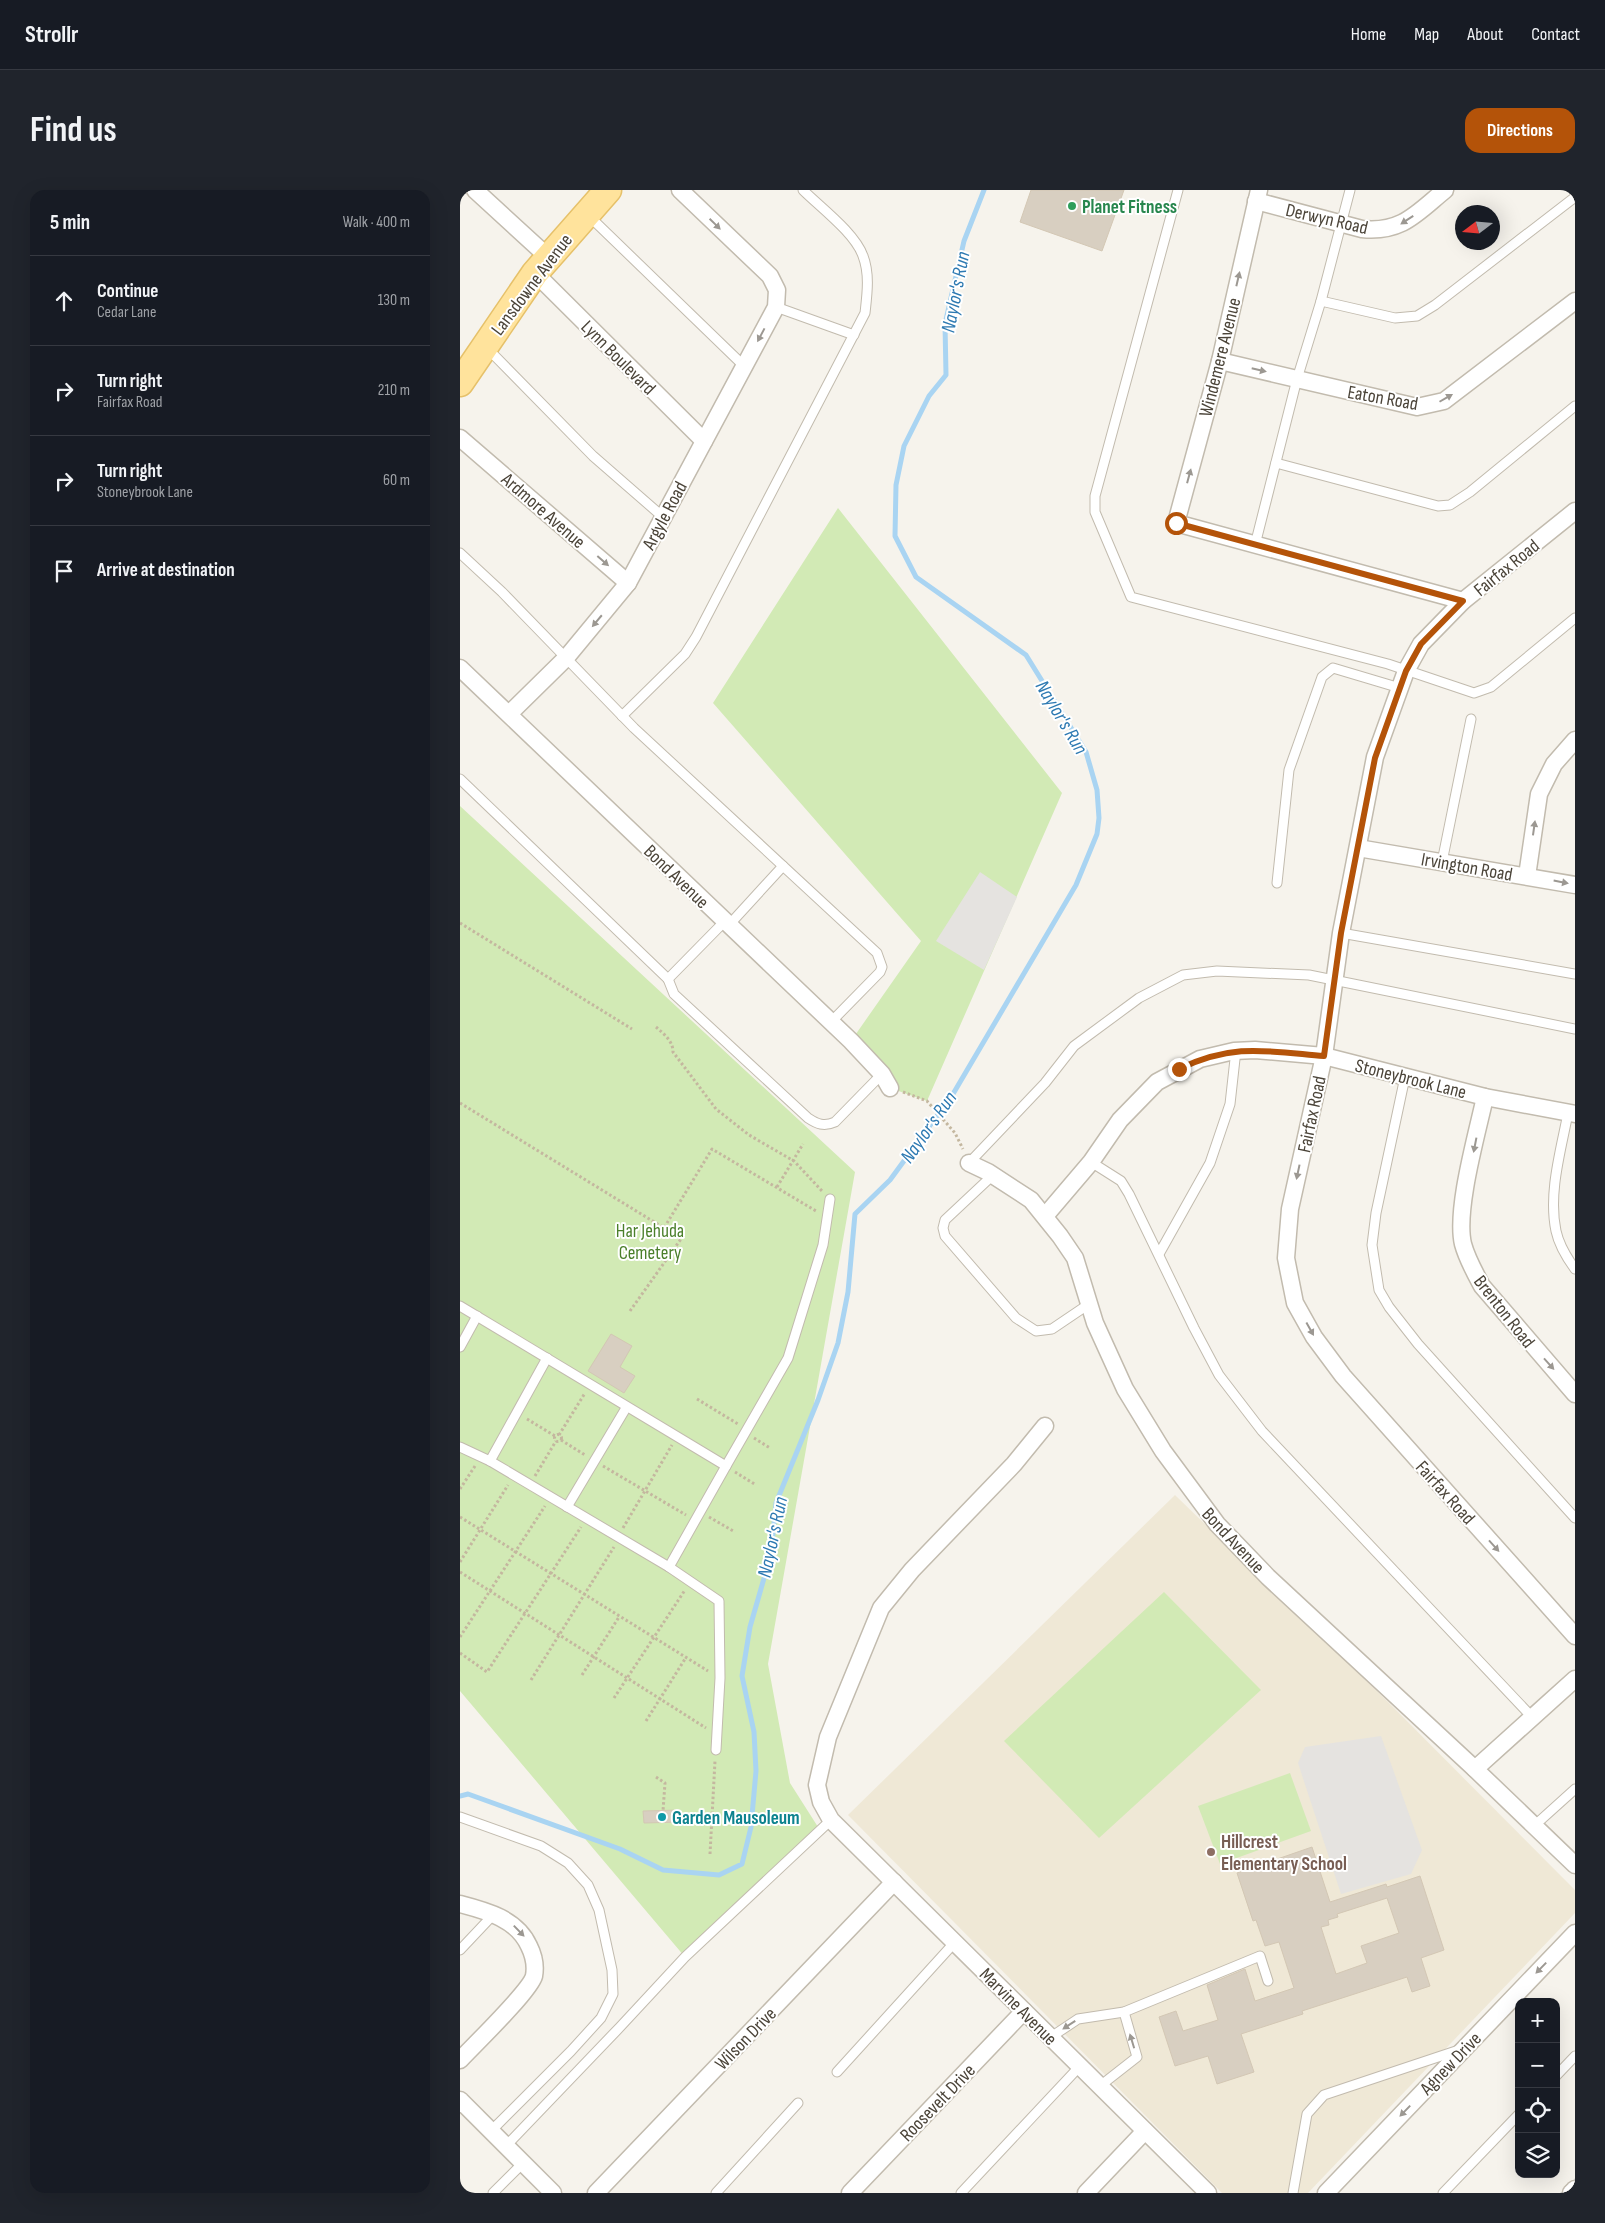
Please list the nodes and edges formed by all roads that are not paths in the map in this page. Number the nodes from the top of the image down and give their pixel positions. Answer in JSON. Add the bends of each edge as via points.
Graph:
{"nodes":[{"id":1,"x":475,"y":190,"type":"edge"},
{"id":2,"x":608,"y":190,"type":"edge"},
{"id":3,"x":680,"y":190,"type":"edge"},
{"id":4,"x":803,"y":190,"type":"edge"},
{"id":5,"x":1178,"y":190,"type":"edge"},
{"id":6,"x":1350,"y":190,"type":"edge"},
{"id":7,"x":1445,"y":190,"type":"edge"},
{"id":8,"x":1258,"y":196,"type":"edge"},
{"id":9,"x":1575,"y":196,"type":"edge"},
{"id":10,"x":587,"y":214,"type":"junction"},
{"id":11,"x":1341,"y":224,"type":"junction"},
{"id":12,"x":542,"y":265,"type":"junction"},
{"id":13,"x":1321,"y":300,"type":"junction"},
{"id":14,"x":1575,"y":300,"type":"edge"},
{"id":15,"x":776,"y":307,"type":"junction"},
{"id":16,"x":854,"y":335,"type":"junction"},
{"id":17,"x":485,"y":346,"type":"junction"},
{"id":18,"x":1220,"y":361,"type":"junction"},
{"id":19,"x":744,"y":366,"type":"junction"},
{"id":20,"x":1298,"y":379,"type":"junction"},
{"id":21,"x":460,"y":383,"type":"edge"},
{"id":22,"x":1575,"y":406,"type":"edge"},
{"id":23,"x":460,"y":438,"type":"edge"},
{"id":24,"x":704,"y":441,"type":"junction"},
{"id":25,"x":1276,"y":463,"type":"junction"},
{"id":26,"x":1575,"y":511,"type":"edge"},
{"id":27,"x":663,"y":516,"type":"junction"},
{"id":28,"x":1256,"y":545,"type":"junction"},
{"id":29,"x":460,"y":553,"type":"edge"},
{"id":30,"x":628,"y":583,"type":"junction"},
{"id":31,"x":1463,"y":601,"type":"junction"},
{"id":32,"x":1575,"y":618,"type":"edge"},
{"id":33,"x":566,"y":658,"type":"junction"},
{"id":34,"x":460,"y":668,"type":"edge"},
{"id":35,"x":1406,"y":671,"type":"junction"},
{"id":36,"x":1400,"y":688,"type":"junction"},
{"id":37,"x":509,"y":714,"type":"junction"},
{"id":38,"x":622,"y":716,"type":"junction"},
{"id":39,"x":1471,"y":719,"type":"dead end"},
{"id":40,"x":1575,"y":740,"type":"edge"},
{"id":41,"x":460,"y":779,"type":"edge"},
{"id":42,"x":1358,"y":848,"type":"junction"},
{"id":43,"x":1442,"y":862,"type":"junction"},
{"id":44,"x":783,"y":866,"type":"junction"},
{"id":45,"x":1527,"y":876,"type":"junction"},
{"id":46,"x":1277,"y":883,"type":"dead end"},
{"id":47,"x":1575,"y":885,"type":"edge"},
{"id":48,"x":727,"y":923,"type":"junction"},
{"id":49,"x":1341,"y":933,"type":"junction"},
{"id":50,"x":1575,"y":974,"type":"edge"},
{"id":51,"x":668,"y":979,"type":"junction"},
{"id":52,"x":1333,"y":981,"type":"junction"},
{"id":53,"x":831,"y":1022,"type":"junction"},
{"id":54,"x":1575,"y":1029,"type":"edge"},
{"id":55,"x":1236,"y":1050,"type":"junction"},
{"id":56,"x":1324,"y":1056,"type":"junction"},
{"id":57,"x":1405,"y":1076,"type":"junction"},
{"id":58,"x":886,"y":1081,"type":"joint"},
{"id":59,"x":1485,"y":1097,"type":"junction"},
{"id":60,"x":1571,"y":1113,"type":"edge"},
{"id":61,"x":1091,"y":1162,"type":"junction"},
{"id":62,"x":970,"y":1163,"type":"joint"},
{"id":63,"x":993,"y":1175,"type":"junction"},
{"id":64,"x":830,"y":1199,"type":"road end"},
{"id":65,"x":1045,"y":1216,"type":"junction"},
{"id":66,"x":1159,"y":1254,"type":"junction"},
{"id":67,"x":1575,"y":1269,"type":"edge"},
{"id":68,"x":1089,"y":1304,"type":"junction"},
{"id":69,"x":460,"y":1306,"type":"edge"},
{"id":70,"x":477,"y":1316,"type":"junction"},
{"id":71,"x":460,"y":1347,"type":"edge"},
{"id":72,"x":547,"y":1358,"type":"junction"},
{"id":73,"x":1575,"y":1394,"type":"edge"},
{"id":74,"x":626,"y":1408,"type":"junction"},
{"id":75,"x":1045,"y":1426,"type":"dead end"},
{"id":76,"x":460,"y":1447,"type":"edge"},
{"id":77,"x":490,"y":1462,"type":"junction"},
{"id":78,"x":726,"y":1466,"type":"junction"},
{"id":79,"x":567,"y":1507,"type":"junction"},
{"id":80,"x":1575,"y":1518,"type":"edge"},
{"id":81,"x":669,"y":1567,"type":"junction"},
{"id":82,"x":1575,"y":1636,"type":"edge"},
{"id":83,"x":1575,"y":1678,"type":"edge"},
{"id":84,"x":1532,"y":1717,"type":"junction"},
{"id":85,"x":716,"y":1750,"type":"road end"},
{"id":86,"x":1475,"y":1768,"type":"junction"},
{"id":87,"x":1575,"y":1789,"type":"edge"},
{"id":88,"x":460,"y":1817,"type":"edge"},
{"id":89,"x":831,"y":1820,"type":"junction"},
{"id":90,"x":1534,"y":1826,"type":"junction"},
{"id":91,"x":1575,"y":1865,"type":"edge"},
{"id":92,"x":894,"y":1882,"type":"junction"},
{"id":93,"x":460,"y":1904,"type":"edge"},
{"id":94,"x":493,"y":1915,"type":"junction"},
{"id":95,"x":1575,"y":1933,"type":"edge"},
{"id":96,"x":955,"y":1942,"type":"junction"},
{"id":97,"x":460,"y":1950,"type":"edge"},
{"id":98,"x":1268,"y":1981,"type":"dead end"},
{"id":99,"x":1024,"y":2011,"type":"junction"},
{"id":100,"x":1124,"y":2012,"type":"junction"},
{"id":101,"x":1050,"y":2037,"type":"junction"},
{"id":102,"x":1464,"y":2049,"type":"junction"},
{"id":103,"x":1575,"y":2056,"type":"edge"},
{"id":104,"x":460,"y":2060,"type":"edge"},
{"id":105,"x":1080,"y":2066,"type":"junction"},
{"id":106,"x":837,"y":2072,"type":"dead end"},
{"id":107,"x":1560,"y":2072,"type":"edge"},
{"id":108,"x":1100,"y":2086,"type":"junction"},
{"id":109,"x":460,"y":2100,"type":"edge"},
{"id":110,"x":798,"y":2103,"type":"dead end"},
{"id":111,"x":1515,"y":2118,"type":"edge"},
{"id":112,"x":491,"y":2131,"type":"junction"},
{"id":113,"x":1145,"y":2131,"type":"junction"},
{"id":114,"x":506,"y":2146,"type":"junction"},
{"id":115,"x":522,"y":2163,"type":"junction"},
{"id":116,"x":1575,"y":2189,"type":"edge"},
{"id":117,"x":1206,"y":2192,"type":"edge"},
{"id":118,"x":493,"y":2193,"type":"edge"},
{"id":119,"x":553,"y":2193,"type":"edge"},
{"id":120,"x":596,"y":2193,"type":"edge"},
{"id":121,"x":716,"y":2193,"type":"edge"},
{"id":122,"x":850,"y":2193,"type":"edge"},
{"id":123,"x":961,"y":2193,"type":"edge"},
{"id":124,"x":1086,"y":2193,"type":"edge"},
{"id":125,"x":1293,"y":2193,"type":"edge"},
{"id":126,"x":1326,"y":2193,"type":"edge"},
{"id":127,"x":1442,"y":2193,"type":"edge"},
{"id":128,"x":1571,"y":2193,"type":"edge"}],
"edges":[{"from":1,"to":12,"type":"street","name":"Lynn Boulevard"},
{"from":2,"to":10,"type":"main road","name":"Lansdowne Avenue"},
{"from":3,"to":15,"type":"street","name":"Argyle Road","one_way":true,"via":[[770,276],[777,290]]},
{"from":4,"to":16,"type":"lane","via":[[850,236],[863,254],[867,269],[865,314]]},
{"from":5,"to":35,"type":"lane","via":[[1095,496],[1095,512],[1131,597],[1379,661]]},
{"from":6,"to":11,"type":"lane"},
{"from":7,"to":11,"type":"street","name":"Derwyn Road","one_way":true,"via":[[1390,229],[1362,229]]},
{"from":8,"to":11,"type":"street","name":"Derwyn Road"},
{"from":18,"to":8,"type":"street","name":"Windemere Avenue","one_way":true},
{"from":9,"to":13,"type":"lane","via":[[1417,316],[1395,318]]},
{"from":10,"to":12,"type":"main road","name":"Lansdowne Avenue"},
{"from":10,"to":19,"type":"lane"},
{"from":11,"to":13,"type":"lane"},
{"from":12,"to":17,"type":"main road","name":"Lansdowne Avenue"},
{"from":12,"to":24,"type":"street","name":"Lynn Boulevard"},
{"from":13,"to":20,"type":"lane"},
{"from":20,"to":14,"type":"street","name":"Eaton Road","one_way":true,"via":[[1417,407],[1444,401]]},
{"from":15,"to":16,"type":"lane"},
{"from":15,"to":19,"type":"street","name":"Argyle Road","one_way":true},
{"from":16,"to":38,"type":"lane","via":[[696,637],[685,654]]},
{"from":17,"to":21,"type":"main road","name":"Lansdowne Avenue"},
{"from":17,"to":27,"type":"lane","via":[[593,456]]},
{"from":18,"to":20,"type":"street","name":"Eaton Road","one_way":true},
{"from":28,"to":18,"type":"street","name":"Windemere Avenue","one_way":true,"via":[[1176,523]]},
{"from":19,"to":24,"type":"street","name":"Argyle Road"},
{"from":20,"to":25,"type":"lane"},
{"from":22,"to":25,"type":"lane","via":[[1450,505],[1438,506]]},
{"from":23,"to":30,"type":"street","name":"Ardmore Avenue","one_way":true},
{"from":24,"to":27,"type":"street","name":"Argyle Road"},
{"from":25,"to":28,"type":"lane"},
{"from":26,"to":31,"type":"street","name":"Fairfax Road"},
{"from":27,"to":30,"type":"street","name":"Argyle Road"},
{"from":28,"to":31,"type":"street"},
{"from":29,"to":33,"type":"lane"},
{"from":30,"to":33,"type":"street","name":"Argyle Road","one_way":true},
{"from":31,"to":35,"type":"street","name":"Fairfax Road","via":[[1421,644]]},
{"from":32,"to":35,"type":"lane","via":[[1491,687],[1474,693]]},
{"from":33,"to":37,"type":"street","name":"Argyle Road"},
{"from":33,"to":38,"type":"lane"},
{"from":34,"to":37,"type":"street","name":"Bond Avenue"},
{"from":35,"to":36,"type":"street","name":"Fairfax Road"},
{"from":36,"to":42,"type":"street","name":"Fairfax Road","via":[[1375,758]]},
{"from":36,"to":46,"type":"lane","via":[[1333,668],[1322,677],[1289,770]]},
{"from":37,"to":48,"type":"street","name":"Bond Avenue"},
{"from":38,"to":44,"type":"lane"},
{"from":39,"to":43,"type":"lane"},
{"from":45,"to":40,"type":"street","one_way":true,"via":[[1539,794],[1554,764]]},
{"from":41,"to":51,"type":"lane"},
{"from":42,"to":43,"type":"street","name":"Irvington Road"},
{"from":42,"to":49,"type":"street","name":"Fairfax Road"},
{"from":43,"to":45,"type":"street","name":"Irvington Road"},
{"from":44,"to":48,"type":"lane"},
{"from":44,"to":53,"type":"lane","via":[[877,953],[881,961],[880,972]]},
{"from":45,"to":47,"type":"street","name":"Irvington Road","one_way":true},
{"from":48,"to":51,"type":"lane"},
{"from":48,"to":53,"type":"street","name":"Bond Avenue"},
{"from":49,"to":50,"type":"lane"},
{"from":49,"to":52,"type":"street","name":"Fairfax Road"},
{"from":51,"to":58,"type":"lane","via":[[674,994],[818,1124],[824,1126],[835,1122]]},
{"from":52,"to":54,"type":"lane"},
{"from":52,"to":56,"type":"street","name":"Fairfax Road"},
{"from":52,"to":62,"type":"lane","via":[[1309,975],[1217,971],[1183,975],[1139,998],[1074,1046],[1045,1083]]},
{"from":53,"to":58,"type":"street","name":"Bond Avenue"},
{"from":55,"to":56,"type":"street","name":"Stoneybrook Lane"},
{"from":55,"to":61,"type":"street","name":"Stoneybrook Lane","via":[[1200,1059],[1157,1082],[1120,1120]]},
{"from":55,"to":66,"type":"lane","via":[[1230,1104],[1210,1163]]},
{"from":56,"to":57,"type":"street","name":"Stoneybrook Lane"},
{"from":56,"to":82,"type":"street","name":"Fairfax Road","one_way":true,"via":[[1290,1209],[1286,1258],[1296,1303],[1314,1337],[1344,1376]]},
{"from":57,"to":59,"type":"street","name":"Stoneybrook Lane"},
{"from":57,"to":80,"type":"lane","via":[[1372,1244],[1379,1290],[1418,1344]]},
{"from":59,"to":60,"type":"street","name":"Stoneybrook Lane"},
{"from":59,"to":73,"type":"street","name":"Brenton Road","one_way":true,"via":[[1464,1198],[1463,1244],[1482,1286]]},
{"from":60,"to":67,"type":"lane","via":[[1557,1170],[1554,1214],[1556,1233]]},
{"from":61,"to":65,"type":"street","name":"Stoneybrook Lane"},
{"from":61,"to":66,"type":"lane","via":[[1121,1181]]},
{"from":62,"to":63,"type":"street","name":"Bond Avenue"},
{"from":63,"to":65,"type":"street","name":"Bond Avenue","via":[[1031,1200]]},
{"from":63,"to":68,"type":"lane","via":[[945,1220],[945,1236],[1016,1318],[1036,1331],[1052,1329]]},
{"from":64,"to":78,"type":"lane","via":[[823,1245],[788,1358]]},
{"from":65,"to":68,"type":"street","name":"Bond Avenue","via":[[1074,1258]]},
{"from":66,"to":84,"type":"lane","via":[[1219,1375],[1262,1431]]},
{"from":68,"to":86,"type":"street","name":"Bond Avenue","via":[[1103,1344],[1143,1421],[1211,1517],[1268,1577]]},
{"from":69,"to":70,"type":"lane"},
{"from":70,"to":71,"type":"lane"},
{"from":70,"to":72,"type":"lane"},
{"from":72,"to":74,"type":"lane"},
{"from":72,"to":77,"type":"lane"},
{"from":74,"to":78,"type":"lane"},
{"from":74,"to":79,"type":"lane"},
{"from":75,"to":89,"type":"street","name":"Marvine Avenue","via":[[881,1608],[828,1737],[817,1786]]},
{"from":76,"to":77,"type":"lane"},
{"from":77,"to":79,"type":"lane"},
{"from":78,"to":81,"type":"lane"},
{"from":79,"to":81,"type":"lane"},
{"from":81,"to":85,"type":"lane","via":[[719,1601],[720,1678]]},
{"from":83,"to":84,"type":"street"},
{"from":84,"to":86,"type":"street"},
{"from":86,"to":90,"type":"street","name":"Bond Avenue"},
{"from":87,"to":90,"type":"lane"},
{"from":88,"to":112,"type":"lane","via":[[541,1846],[568,1863],[588,1886],[599,1910],[612,1970],[613,1994],[601,2018]]},
{"from":89,"to":92,"type":"street","name":"Marvine Avenue"},
{"from":89,"to":114,"type":"lane","via":[[685,1957]]},
{"from":90,"to":91,"type":"street","name":"Bond Avenue"},
{"from":92,"to":96,"type":"street","name":"Marvine Avenue"},
{"from":92,"to":120,"type":"street","name":"Wilson Drive"},
{"from":93,"to":94,"type":"street"},
{"from":94,"to":97,"type":"lane"},
{"from":94,"to":104,"type":"street","one_way":true,"via":[[511,1922],[525,1936],[535,1958],[534,1977]]},
{"from":95,"to":102,"type":"street","name":"Agnew Drive","one_way":true},
{"from":96,"to":99,"type":"street","name":"Marvine Avenue"},
{"from":96,"to":106,"type":"lane"},
{"from":98,"to":100,"type":"lane","via":[[1260,1956]]},
{"from":99,"to":101,"type":"street","name":"Marvine Avenue"},
{"from":99,"to":122,"type":"street","name":"Roosevelt Drive"},
{"from":100,"to":101,"type":"lane","one_way":true,"via":[[1078,2019]]},
{"from":108,"to":100,"type":"lane","one_way":true,"via":[[1138,2056]]},
{"from":101,"to":105,"type":"street","name":"Marvine Avenue"},
{"from":102,"to":125,"type":"lane","via":[[1324,2095],[1307,2114]]},
{"from":102,"to":126,"type":"street","name":"Agnew Drive","one_way":true},
{"from":103,"to":107,"type":"lane"},
{"from":105,"to":108,"type":"street","name":"Marvine Avenue"},
{"from":105,"to":123,"type":"lane"},
{"from":108,"to":113,"type":"street","name":"Marvine Avenue"},
{"from":109,"to":112,"type":"street"},
{"from":110,"to":121,"type":"lane"},
{"from":111,"to":127,"type":"lane"},
{"from":112,"to":114,"type":"street"},
{"from":113,"to":117,"type":"street","name":"Marvine Avenue"},
{"from":113,"to":124,"type":"street"},
{"from":114,"to":115,"type":"street"},
{"from":115,"to":118,"type":"lane"},
{"from":115,"to":119,"type":"street"},
{"from":116,"to":128,"type":"street"}]}
